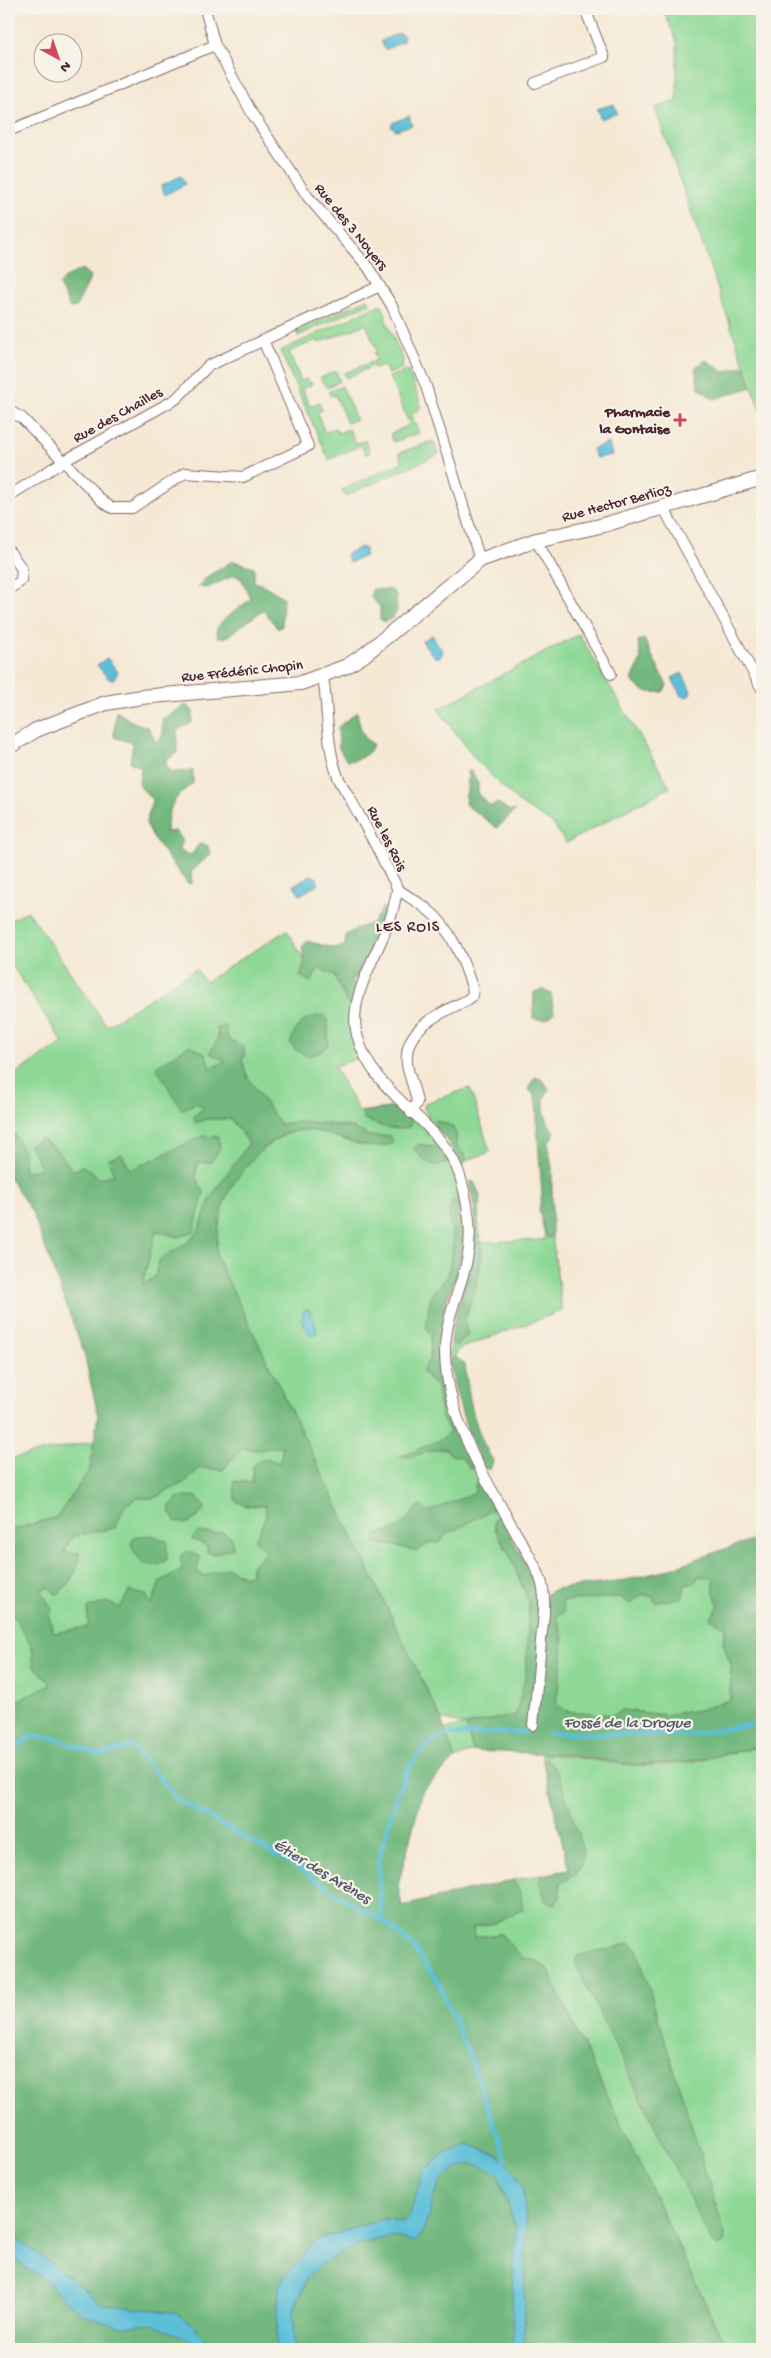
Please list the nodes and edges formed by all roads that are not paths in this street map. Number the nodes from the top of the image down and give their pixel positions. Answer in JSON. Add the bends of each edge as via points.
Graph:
{"nodes":[{"id":1,"x":205,"y":9,"type":"edge"},
{"id":2,"x":584,"y":9,"type":"edge"},
{"id":3,"x":215,"y":45,"type":"junction"},
{"id":4,"x":535,"y":83,"type":"dead end"},
{"id":5,"x":9,"y":131,"type":"edge"},
{"id":6,"x":380,"y":286,"type":"junction"},
{"id":7,"x":264,"y":340,"type":"junction"},
{"id":8,"x":9,"y":411,"type":"edge"},
{"id":9,"x":64,"y":461,"type":"junction"},
{"id":10,"x":762,"y":478,"type":"edge"},
{"id":11,"x":9,"y":496,"type":"edge"},
{"id":12,"x":663,"y":507,"type":"junction"},
{"id":13,"x":536,"y":540,"type":"junction"},
{"id":14,"x":9,"y":551,"type":"edge"},
{"id":15,"x":480,"y":560,"type":"junction"},
{"id":16,"x":9,"y":589,"type":"edge"},
{"id":17,"x":611,"y":674,"type":"dead end"},
{"id":18,"x":323,"y":676,"type":"junction"},
{"id":19,"x":762,"y":688,"type":"edge"},
{"id":20,"x":9,"y":747,"type":"edge"},
{"id":21,"x":397,"y":890,"type":"junction"},
{"id":22,"x":411,"y":1113,"type":"junction"},
{"id":23,"x":534,"y":1726,"type":"dead end"}],
"edges":[{"from":1,"to":3,"type":"street","name":"Rue des 3 Noyers"},
{"from":2,"to":4,"type":"street","via":[[604,57]]},
{"from":3,"to":5,"type":"street"},
{"from":3,"to":6,"type":"street","name":"Rue des 3 Noyers","via":[[253,115],[308,197],[368,267]]},
{"from":6,"to":7,"type":"street","name":"Rue des Chailles"},
{"from":6,"to":15,"type":"street","name":"Rue des 3 Noyers","via":[[392,306],[426,386]]},
{"from":7,"to":9,"type":"street","name":"Rue des Chailles","via":[[208,366],[176,399]]},
{"from":7,"to":9,"type":"street","via":[[308,446],[243,477],[185,473],[132,508],[122,510],[102,501]]},
{"from":8,"to":9,"type":"street","name":"Rue des Chailles","via":[[22,418]]},
{"from":9,"to":11,"type":"street"},
{"from":10,"to":12,"type":"street","name":"Rue Hector Berlioz"},
{"from":12,"to":13,"type":"street","name":"Rue Hector Berlioz","via":[[600,526]]},
{"from":12,"to":19,"type":"street"},
{"from":13,"to":15,"type":"street","name":"Rue Hector Berlioz"},
{"from":13,"to":17,"type":"street"},
{"from":14,"to":16,"type":"street","via":[[22,569],[21,581]]},
{"from":15,"to":18,"type":"street","name":"Rue Frédéric Chopin","via":[[364,655]]},
{"from":18,"to":20,"type":"street","name":"Rue Frédéric Chopin","via":[[301,683],[106,703],[36,730]]},
{"from":18,"to":21,"type":"street","name":"Rue les Rois","via":[[338,777]]},
{"from":21,"to":22,"type":"street","name":"Rue les Rois","via":[[392,914],[365,980],[355,1019],[357,1034],[376,1075]]},
{"from":21,"to":22,"type":"street","via":[[428,909],[447,931],[473,990],[472,996],[422,1025],[410,1041],[408,1064],[417,1102]]},
{"from":22,"to":23,"type":"street","name":"Rue les Rois","via":[[447,1149],[460,1177],[467,1204],[467,1260],[450,1313],[445,1354],[456,1413],[467,1441],[543,1588]]}]}
